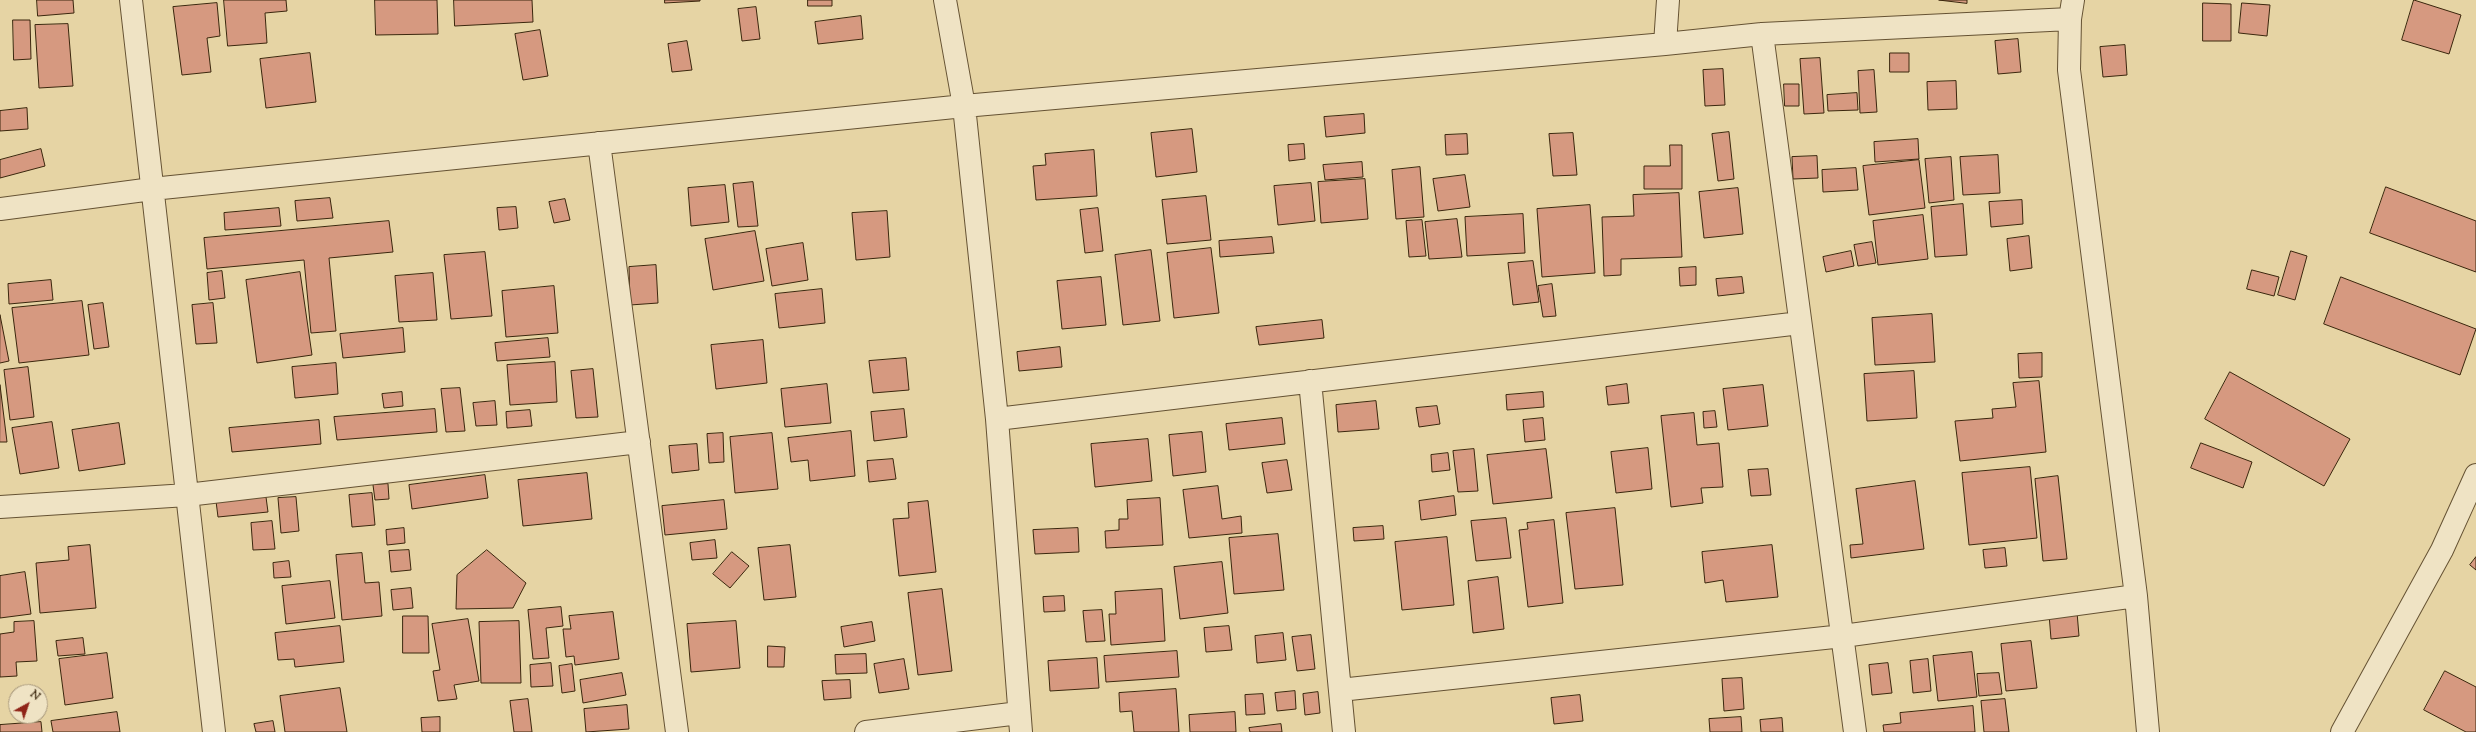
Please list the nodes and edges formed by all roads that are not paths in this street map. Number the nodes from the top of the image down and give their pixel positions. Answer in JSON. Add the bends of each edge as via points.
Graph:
{"nodes":[{"id":1,"x":131,"y":0,"type":"edge"},
{"id":2,"x":945,"y":0,"type":"edge"},
{"id":3,"x":1668,"y":0,"type":"edge"},
{"id":4,"x":2072,"y":10,"type":"edge"},
{"id":5,"x":1762,"y":34,"type":"junction"},
{"id":6,"x":1665,"y":44,"type":"junction"},
{"id":7,"x":964,"y":106,"type":"junction"},
{"id":8,"x":599,"y":143,"type":"junction"},
{"id":9,"x":152,"y":189,"type":"junction"},
{"id":10,"x":0,"y":209,"type":"edge"},
{"id":11,"x":1800,"y":322,"type":"junction"},
{"id":12,"x":1310,"y":381,"type":"junction"},
{"id":13,"x":996,"y":419,"type":"junction"},
{"id":14,"x":639,"y":442,"type":"junction"},
{"id":15,"x":2476,"y":475,"type":"edge"},
{"id":16,"x":187,"y":495,"type":"junction"},
{"id":17,"x":0,"y":507,"type":"edge"},
{"id":18,"x":2136,"y":596,"type":"junction"},
{"id":19,"x":1843,"y":636,"type":"junction"},
{"id":20,"x":1340,"y":690,"type":"junction"},
{"id":21,"x":1020,"y":723,"type":"edge"},
{"id":22,"x":214,"y":732,"type":"edge"},
{"id":23,"x":677,"y":732,"type":"edge"},
{"id":24,"x":866,"y":732,"type":"edge"},
{"id":25,"x":1344,"y":732,"type":"edge"},
{"id":26,"x":1855,"y":732,"type":"edge"},
{"id":27,"x":2148,"y":732,"type":"edge"},
{"id":28,"x":2342,"y":732,"type":"edge"}],
"edges":[{"from":1,"to":9,"type":"street"},
{"from":2,"to":7,"type":"street"},
{"from":3,"to":6,"type":"street"},
{"from":4,"to":5,"type":"street"},
{"from":4,"to":18,"type":"street","via":[[2069,70]]},
{"from":5,"to":6,"type":"street"},
{"from":5,"to":11,"type":"street"},
{"from":6,"to":7,"type":"street"},
{"from":7,"to":8,"type":"street"},
{"from":7,"to":13,"type":"street"},
{"from":8,"to":9,"type":"street"},
{"from":8,"to":14,"type":"street"},
{"from":9,"to":10,"type":"street"},
{"from":9,"to":16,"type":"street"},
{"from":11,"to":12,"type":"street"},
{"from":11,"to":19,"type":"street"},
{"from":12,"to":13,"type":"street"},
{"from":12,"to":20,"type":"street"},
{"from":13,"to":21,"type":"street"},
{"from":14,"to":16,"type":"street"},
{"from":14,"to":23,"type":"street"},
{"from":15,"to":28,"type":"street","via":[[2442,550]]},
{"from":16,"to":17,"type":"street"},
{"from":16,"to":22,"type":"street"},
{"from":18,"to":19,"type":"street"},
{"from":18,"to":27,"type":"street"},
{"from":19,"to":20,"type":"street"},
{"from":19,"to":26,"type":"street"},
{"from":20,"to":25,"type":"street"},
{"from":21,"to":24,"type":"street"}]}
